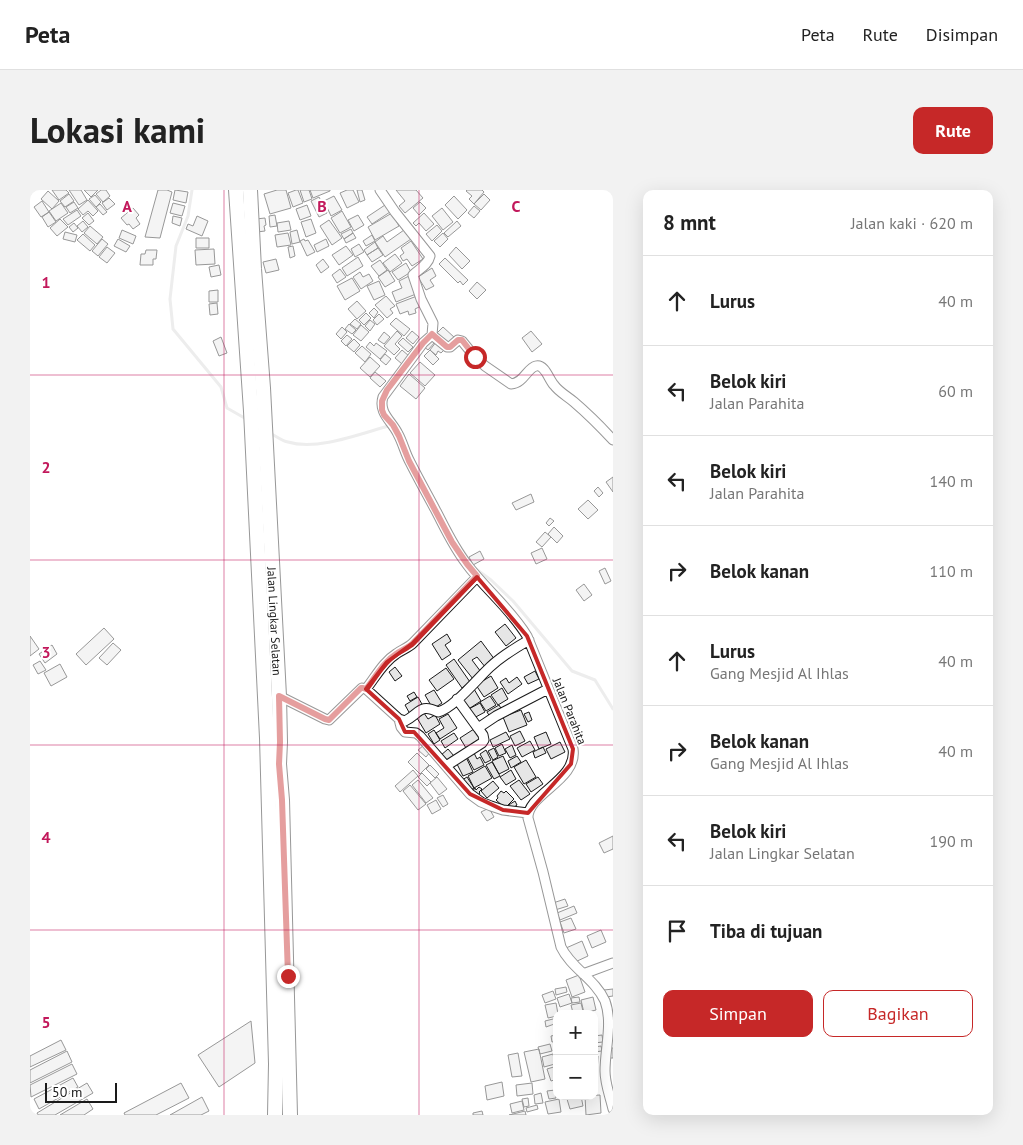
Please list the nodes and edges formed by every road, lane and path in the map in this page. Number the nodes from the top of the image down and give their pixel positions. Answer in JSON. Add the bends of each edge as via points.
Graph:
{"nodes":[{"id":1,"x":236,"y":190,"type":"edge"},
{"id":2,"x":250,"y":190,"type":"edge"},
{"id":3,"x":380,"y":190,"type":"edge"},
{"id":4,"x":432,"y":334,"type":"junction"},
{"id":5,"x":613,"y":440,"type":"edge"},
{"id":6,"x":477,"y":576,"type":"junction"},
{"id":7,"x":529,"y":640,"type":"junction"},
{"id":8,"x":548,"y":688,"type":"junction"},
{"id":9,"x":366,"y":689,"type":"junction"},
{"id":10,"x":272,"y":696,"type":"junction"},
{"id":11,"x":457,"y":699,"type":"junction"},
{"id":12,"x":399,"y":719,"type":"junction"},
{"id":13,"x":478,"y":728,"type":"junction"},
{"id":14,"x":446,"y":766,"type":"junction"},
{"id":15,"x":528,"y":814,"type":"junction"},
{"id":16,"x":613,"y":963,"type":"edge"},
{"id":17,"x":583,"y":974,"type":"junction"},
{"id":18,"x":613,"y":1109,"type":"edge"},
{"id":19,"x":275,"y":1115,"type":"edge"},
{"id":20,"x":290,"y":1115,"type":"edge"}],
"edges":[{"from":1,"to":10,"type":"main road","name":"Jalan Lingkar Selatan"},
{"from":2,"to":10,"type":"main road","name":"Jalan Lingkar Selatan","via":[[262,388]]},
{"from":3,"to":4,"type":"street","via":[[430,256],[413,275],[433,323]]},
{"from":4,"to":5,"type":"street","via":[[447,347],[462,340],[485,366],[511,384],[520,381],[536,366],[540,367],[554,385]]},
{"from":4,"to":6,"type":"street","name":"Jalan Parahita","via":[[383,397],[382,410],[399,436],[452,542]]},
{"from":6,"to":7,"type":"street","name":"Jalan Parahita","via":[[520,624]]},
{"from":6,"to":9,"type":"street","via":[[413,643],[386,662]]},
{"from":7,"to":8,"type":"street","name":"Jalan Parahita"},
{"from":7,"to":11,"type":"street","via":[[496,661]]},
{"from":8,"to":13,"type":"street"},
{"from":8,"to":15,"type":"street","name":"Jalan Parahita","via":[[573,749],[573,760],[531,806]]},
{"from":9,"to":10,"type":"street","via":[[361,688],[329,720]]},
{"from":9,"to":12,"type":"street"},
{"from":10,"to":19,"type":"main road","name":"Jalan Lingkar Selatan","via":[[270,817]]},
{"from":10,"to":20,"type":"main road","name":"Jalan Lingkar Selatan","via":[[280,742]]},
{"from":11,"to":12,"type":"street","via":[[441,711],[427,707],[408,719]]},
{"from":11,"to":13,"type":"street"},
{"from":12,"to":14,"type":"street","via":[[405,732],[416,733]]},
{"from":13,"to":14,"type":"street","via":[[484,740]]},
{"from":14,"to":15,"type":"street","via":[[481,802]]},
{"from":15,"to":17,"type":"street","via":[[559,942],[567,958]]},
{"from":16,"to":17,"type":"street"},
{"from":17,"to":18,"type":"street","via":[[600,993],[607,1008],[609,1028],[605,1081]]}]}
